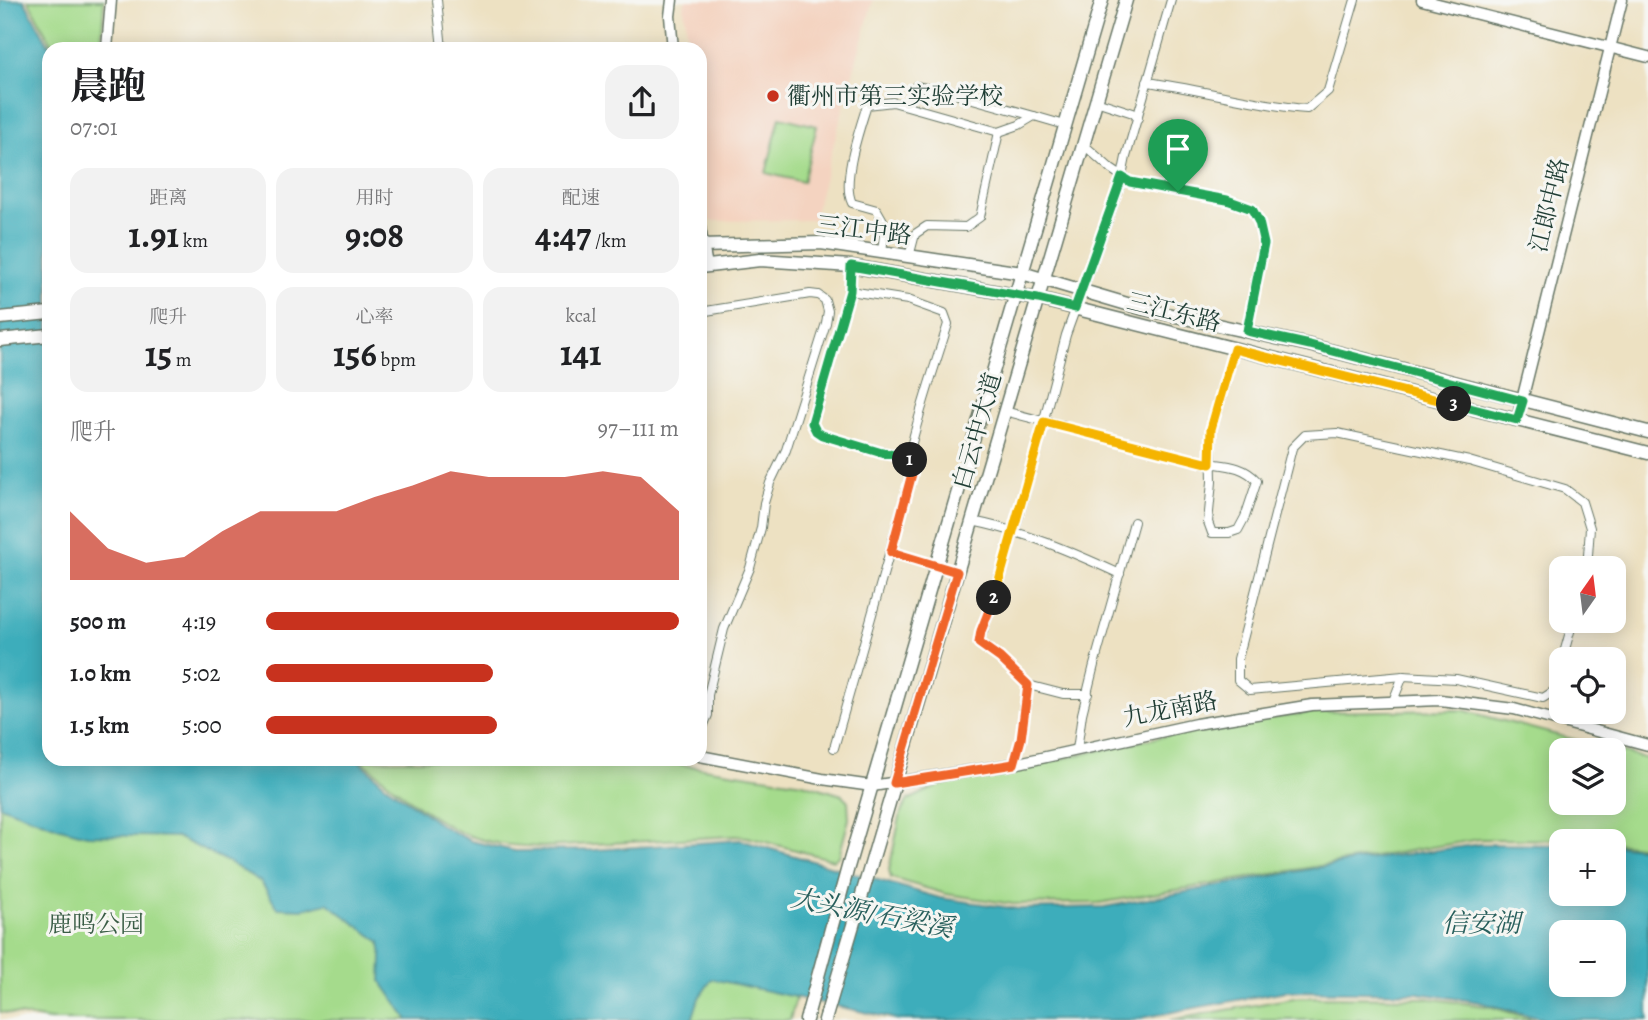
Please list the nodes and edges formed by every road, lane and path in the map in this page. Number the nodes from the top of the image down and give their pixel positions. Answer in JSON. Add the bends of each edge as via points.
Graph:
{"nodes":[{"id":1,"x":111,"y":0,"type":"edge"},
{"id":2,"x":437,"y":0,"type":"edge"},
{"id":3,"x":672,"y":0,"type":"edge"},
{"id":4,"x":1102,"y":0,"type":"edge"},
{"id":5,"x":1126,"y":0,"type":"edge"},
{"id":6,"x":1171,"y":0,"type":"edge"},
{"id":7,"x":1356,"y":0,"type":"edge"},
{"id":8,"x":1422,"y":0,"type":"edge"},
{"id":9,"x":1622,"y":0,"type":"edge"},
{"id":10,"x":108,"y":42,"type":"edge"},
{"id":11,"x":441,"y":42,"type":"edge"},
{"id":12,"x":672,"y":42,"type":"edge"},
{"id":13,"x":1609,"y":47,"type":"junction"},
{"id":14,"x":1648,"y":57,"type":"edge"},
{"id":15,"x":1147,"y":82,"type":"junction"},
{"id":16,"x":916,"y":86,"type":"dead end"},
{"id":17,"x":1096,"y":101,"type":"junction"},
{"id":18,"x":1034,"y":116,"type":"junction"},
{"id":19,"x":1138,"y":118,"type":"junction"},
{"id":20,"x":1065,"y":125,"type":"junction"},
{"id":21,"x":999,"y":132,"type":"junction"},
{"id":22,"x":1083,"y":144,"type":"junction"},
{"id":23,"x":1122,"y":177,"type":"junction"},
{"id":24,"x":707,"y":246,"type":"edge"},
{"id":25,"x":882,"y":253,"type":"junction"},
{"id":26,"x":909,"y":257,"type":"junction"},
{"id":27,"x":851,"y":266,"type":"junction"},
{"id":28,"x":707,"y":267,"type":"edge"},
{"id":29,"x":1022,"y":273,"type":"junction"},
{"id":30,"x":1044,"y":278,"type":"junction"},
{"id":31,"x":1082,"y":290,"type":"junction"},
{"id":32,"x":850,"y":291,"type":"junction"},
{"id":33,"x":1015,"y":296,"type":"junction"},
{"id":34,"x":1038,"y":299,"type":"junction"},
{"id":35,"x":1075,"y":308,"type":"junction"},
{"id":36,"x":707,"y":311,"type":"edge"},
{"id":37,"x":42,"y":314,"type":"edge"},
{"id":38,"x":0,"y":318,"type":"edge"},
{"id":39,"x":1247,"y":331,"type":"junction"},
{"id":40,"x":42,"y":336,"type":"edge"},
{"id":41,"x":0,"y":340,"type":"edge"},
{"id":42,"x":1234,"y":349,"type":"junction"},
{"id":43,"x":1523,"y":401,"type":"junction"},
{"id":44,"x":1004,"y":411,"type":"junction"},
{"id":45,"x":1517,"y":420,"type":"junction"},
{"id":46,"x":1044,"y":422,"type":"junction"},
{"id":47,"x":1648,"y":432,"type":"edge"},
{"id":48,"x":1648,"y":453,"type":"edge"},
{"id":49,"x":909,"y":457,"type":"junction"},
{"id":50,"x":1210,"y":464,"type":"junction"},
{"id":51,"x":972,"y":521,"type":"junction"},
{"id":52,"x":1134,"y":522,"type":"dead end"},
{"id":53,"x":1014,"y":530,"type":"junction"},
{"id":54,"x":891,"y":552,"type":"junction"},
{"id":55,"x":1588,"y":556,"type":"edge"},
{"id":56,"x":936,"y":566,"type":"junction"},
{"id":57,"x":957,"y":572,"type":"junction"},
{"id":58,"x":1120,"y":574,"type":"junction"},
{"id":59,"x":1403,"y":676,"type":"junction"},
{"id":60,"x":1028,"y":685,"type":"junction"},
{"id":61,"x":1088,"y":694,"type":"junction"},
{"id":62,"x":1549,"y":694,"type":"edge"},
{"id":63,"x":1393,"y":701,"type":"junction"},
{"id":64,"x":707,"y":717,"type":"edge"},
{"id":65,"x":1648,"y":746,"type":"edge"},
{"id":66,"x":834,"y":748,"type":"dead end"},
{"id":67,"x":1077,"y":750,"type":"junction"},
{"id":68,"x":707,"y":757,"type":"edge"},
{"id":69,"x":1014,"y":764,"type":"junction"},
{"id":70,"x":894,"y":783,"type":"junction"},
{"id":71,"x":872,"y":786,"type":"junction"},
{"id":72,"x":806,"y":1020,"type":"edge"},
{"id":73,"x":825,"y":1020,"type":"edge"}],
"edges":[{"from":1,"to":10,"type":"street"},
{"from":2,"to":11,"type":"street"},
{"from":3,"to":12,"type":"street"},
{"from":4,"to":20,"type":"main road","name":"白云中大道"},
{"from":5,"to":17,"type":"main road","name":"白云中大道"},
{"from":6,"to":15,"type":"street"},
{"from":7,"to":15,"type":"street","via":[[1328,91],[1307,109]]},
{"from":8,"to":13,"type":"street"},
{"from":9,"to":13,"type":"street","name":"江郎中路"},
{"from":13,"to":14,"type":"street"},
{"from":13,"to":43,"type":"street","name":"江郎中路"},
{"from":15,"to":19,"type":"street"},
{"from":16,"to":18,"type":"street"},
{"from":17,"to":19,"type":"street"},
{"from":17,"to":22,"type":"main road","name":"白云中大道"},
{"from":18,"to":20,"type":"street"},
{"from":18,"to":21,"type":"street"},
{"from":19,"to":23,"type":"street"},
{"from":20,"to":29,"type":"main road","name":"白云中大道"},
{"from":21,"to":25,"type":"street","via":[[893,102],[867,105],[848,196],[852,203],[877,210],[885,224]]},
{"from":21,"to":26,"type":"street","via":[[980,217],[966,227],[927,226],[915,234]]},
{"from":22,"to":23,"type":"street"},
{"from":22,"to":30,"type":"main road","name":"白云中大道"},
{"from":23,"to":31,"type":"street"},
{"from":23,"to":39,"type":"street","via":[[1252,209],[1264,244]]},
{"from":24,"to":25,"type":"main road","name":"三江中路","via":[[821,243]]},
{"from":25,"to":26,"type":"main road","name":"三江中路"},
{"from":26,"to":29,"type":"main road","name":"三江中路"},
{"from":27,"to":28,"type":"main road","name":"三江中路","via":[[760,260]]},
{"from":27,"to":32,"type":"street"},
{"from":27,"to":33,"type":"main road","name":"三江中路"},
{"from":29,"to":30,"type":"main road","name":"三江东路"},
{"from":29,"to":33,"type":"main road","name":"白云中大道"},
{"from":30,"to":31,"type":"main road","name":"三江东路"},
{"from":30,"to":34,"type":"main road","name":"白云中大道"},
{"from":31,"to":35,"type":"street"},
{"from":31,"to":39,"type":"main road","name":"三江东路"},
{"from":32,"to":49,"type":"street","via":[[812,423],[822,435]]},
{"from":32,"to":49,"type":"street","via":[[908,300],[944,313],[948,319]]},
{"from":33,"to":34,"type":"main road","name":"三江东路"},
{"from":33,"to":56,"type":"main road","name":"白云中大道"},
{"from":34,"to":35,"type":"main road","name":"三江东路"},
{"from":34,"to":44,"type":"main road","name":"白云中大道"},
{"from":35,"to":42,"type":"main road","name":"三江东路"},
{"from":35,"to":46,"type":"street"},
{"from":36,"to":64,"type":"street","via":[[810,294],[825,300],[828,311],[786,450],[764,503],[753,561],[724,629]]},
{"from":37,"to":38,"type":"main road"},
{"from":39,"to":43,"type":"main road","name":"三江东路"},
{"from":40,"to":41,"type":"main road"},
{"from":42,"to":45,"type":"main road","name":"三江东路"},
{"from":42,"to":50,"type":"street","via":[[1211,429]]},
{"from":43,"to":45,"type":"street","name":"江郎中路"},
{"from":43,"to":47,"type":"main road","name":"三江东路"},
{"from":44,"to":46,"type":"street"},
{"from":44,"to":51,"type":"main road","name":"白云中大道"},
{"from":45,"to":48,"type":"main road","name":"三江东路"},
{"from":46,"to":50,"type":"street"},
{"from":46,"to":53,"type":"street"},
{"from":49,"to":54,"type":"street","via":[[913,470]]},
{"from":50,"to":50,"type":"street","via":[[1208,522],[1212,533],[1238,530],[1257,481],[1246,469]]},
{"from":51,"to":53,"type":"street"},
{"from":51,"to":57,"type":"main road","name":"白云中大道"},
{"from":52,"to":58,"type":"street"},
{"from":53,"to":58,"type":"street"},
{"from":53,"to":60,"type":"street","via":[[979,643]]},
{"from":54,"to":56,"type":"street"},
{"from":54,"to":66,"type":"street"},
{"from":55,"to":59,"type":"street","via":[[1590,528],[1583,502],[1565,489],[1469,461],[1337,433],[1305,435],[1292,448],[1238,659],[1238,680],[1250,690]]},
{"from":56,"to":57,"type":"street"},
{"from":56,"to":71,"type":"main road","name":"白云中大道"},
{"from":57,"to":70,"type":"main road","name":"白云中大道"},
{"from":58,"to":61,"type":"street"},
{"from":59,"to":62,"type":"street","via":[[1456,679],[1543,698]]},
{"from":59,"to":63,"type":"street"},
{"from":60,"to":61,"type":"street","via":[[1063,694]]},
{"from":60,"to":69,"type":"street"},
{"from":61,"to":67,"type":"street"},
{"from":63,"to":65,"type":"street","name":"九龙南路","via":[[1440,700],[1514,709]]},
{"from":63,"to":67,"type":"street","name":"九龙南路","via":[[1307,705]]},
{"from":67,"to":69,"type":"street","name":"九龙南路"},
{"from":68,"to":71,"type":"street","name":"九龙南路"},
{"from":69,"to":70,"type":"street","name":"九龙南路"},
{"from":70,"to":71,"type":"street","name":"九龙南路"},
{"from":70,"to":73,"type":"main road","name":"白云中大道"},
{"from":71,"to":72,"type":"main road","name":"白云中大道"}]}
